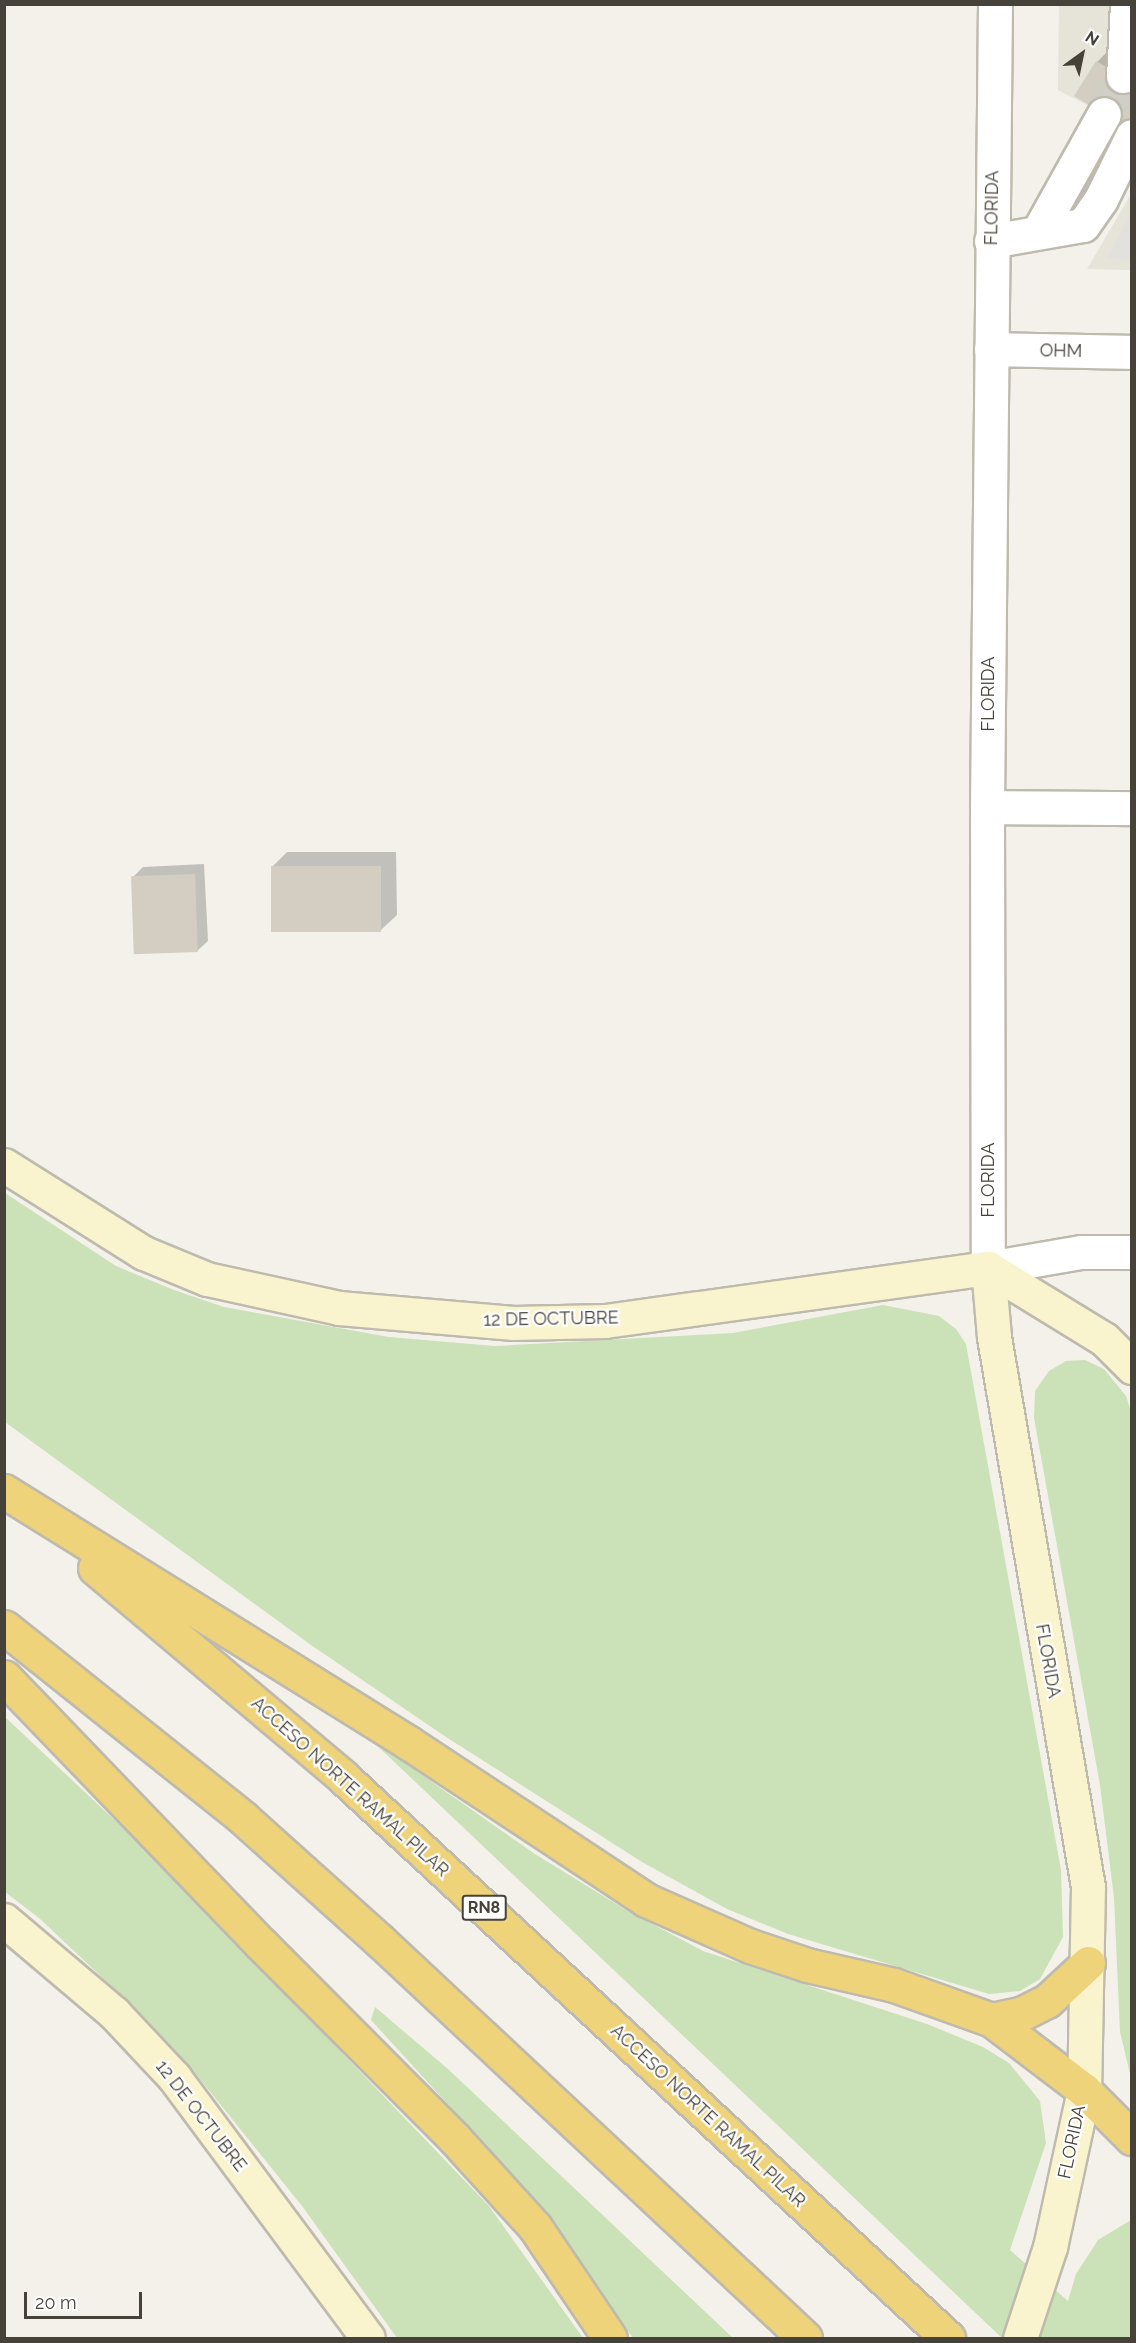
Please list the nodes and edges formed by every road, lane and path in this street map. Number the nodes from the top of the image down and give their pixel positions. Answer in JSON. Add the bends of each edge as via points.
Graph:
{"nodes":[{"id":1,"x":995,"y":4,"type":"edge"},
{"id":2,"x":1128,"y":16,"type":"edge"},
{"id":3,"x":1123,"y":76,"type":"tunnel mouth"},
{"id":4,"x":1104,"y":114,"type":"tunnel mouth"},
{"id":5,"x":1131,"y":136,"type":"tunnel mouth"},
{"id":6,"x":1038,"y":232,"type":"junction"},
{"id":7,"x":991,"y":241,"type":"junction"},
{"id":8,"x":991,"y":349,"type":"junction"},
{"id":9,"x":1131,"y":352,"type":"edge"},
{"id":10,"x":987,"y":807,"type":"junction"},
{"id":11,"x":1131,"y":808,"type":"edge"},
{"id":12,"x":4,"y":1165,"type":"edge"},
{"id":13,"x":1131,"y":1252,"type":"edge"},
{"id":14,"x":988,"y":1268,"type":"junction"},
{"id":15,"x":1131,"y":1367,"type":"edge"},
{"id":16,"x":4,"y":1493,"type":"edge"},
{"id":17,"x":4,"y":1627,"type":"edge"},
{"id":18,"x":4,"y":1677,"type":"edge"},
{"id":19,"x":4,"y":1920,"type":"edge"},
{"id":20,"x":1088,"y":1963,"type":"junction"},
{"id":21,"x":992,"y":2020,"type":"junction"},
{"id":22,"x":1084,"y":2090,"type":"junction"},
{"id":23,"x":1131,"y":2138,"type":"edge"},
{"id":24,"x":368,"y":2338,"type":"edge"},
{"id":25,"x":609,"y":2338,"type":"edge"},
{"id":26,"x":805,"y":2338,"type":"edge"},
{"id":27,"x":948,"y":2338,"type":"edge"},
{"id":28,"x":1020,"y":2338,"type":"edge"}],
"edges":[{"from":1,"to":7,"type":"street","name":"FLORIDA"},
{"from":2,"to":3,"type":"street"},
{"from":4,"to":6,"type":"street"},
{"from":5,"to":6,"type":"street","via":[[1101,200],[1083,225]]},
{"from":6,"to":7,"type":"street"},
{"from":7,"to":8,"type":"street","name":"FLORIDA"},
{"from":8,"to":9,"type":"street","name":"OHM"},
{"from":8,"to":10,"type":"street","name":"FLORIDA"},
{"from":10,"to":11,"type":"street"},
{"from":10,"to":14,"type":"street","name":"FLORIDA"},
{"from":12,"to":14,"type":"street","name":"12 DE OCTUBRE","via":[[144,1252],[207,1279],[270,1296],[419,1318],[513,1323],[605,1321]]},
{"from":13,"to":14,"type":"street","via":[[1081,1252]]},
{"from":14,"to":15,"type":"street","via":[[1104,1339]]},
{"from":14,"to":20,"type":"street","name":"FLORIDA","via":[[994,1337],[1088,1887]]},
{"from":16,"to":21,"type":"highway","via":[[409,1743],[646,1900],[750,1946],[807,1965],[894,1985]]},
{"from":16,"to":27,"type":"highway","name":"ACCESO NORTE RAMAL PILAR","number":"RN8","via":[[208,1660],[344,1778]]},
{"from":17,"to":26,"type":"highway","via":[[243,1818]]},
{"from":18,"to":25,"type":"highway","via":[[455,2139],[535,2227]]},
{"from":19,"to":24,"type":"street","name":"12 DE OCTUBRE","via":[[114,2013],[174,2078]]},
{"from":20,"to":21,"type":"highway","via":[[1047,2001],[1021,2014]]},
{"from":20,"to":22,"type":"street","name":"FLORIDA"},
{"from":21,"to":22,"type":"highway"},
{"from":22,"to":23,"type":"highway"},
{"from":22,"to":28,"type":"street","name":"FLORIDA","via":[[1050,2247]]}]}
